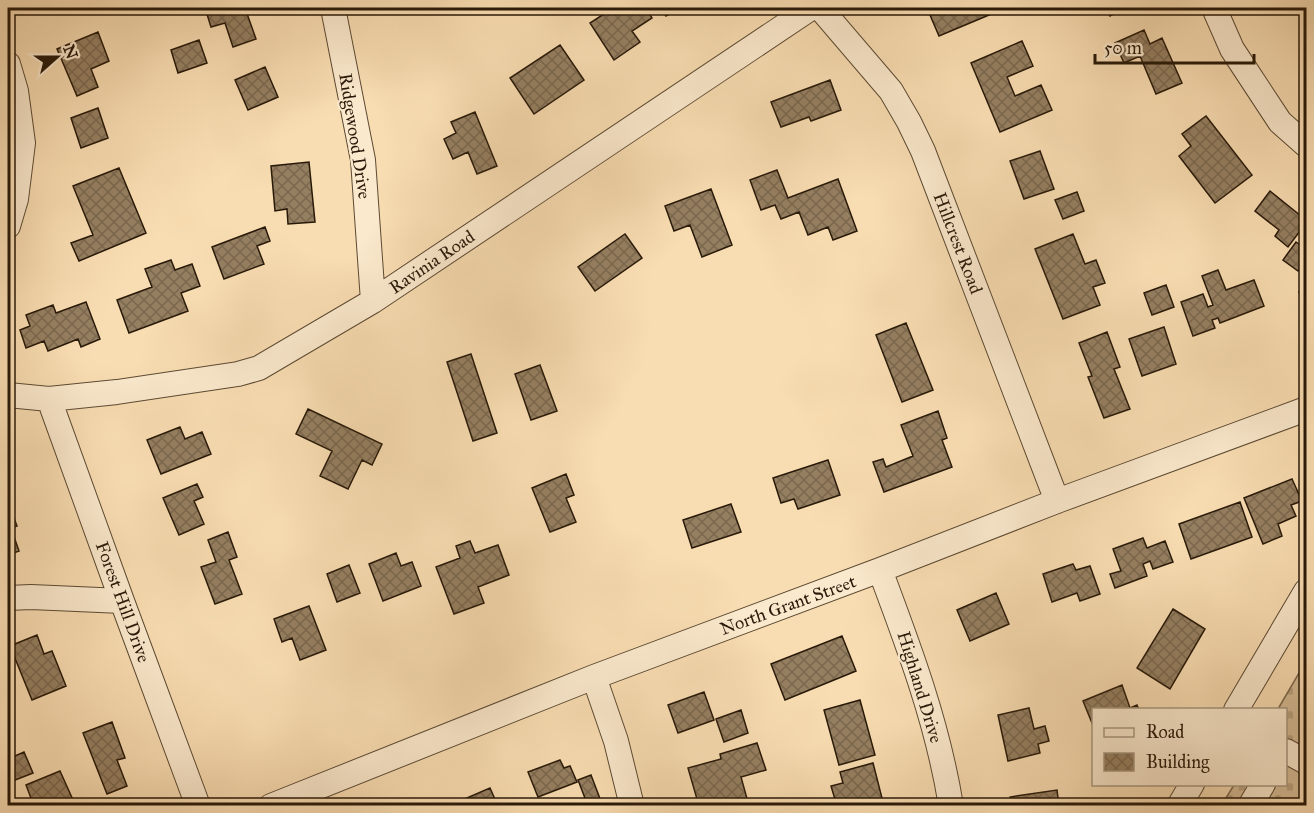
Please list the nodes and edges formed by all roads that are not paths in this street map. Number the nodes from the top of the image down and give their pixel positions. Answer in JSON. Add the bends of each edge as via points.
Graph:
{"nodes":[{"id":1,"x":333,"y":8,"type":"edge"},
{"id":2,"x":811,"y":8,"type":"edge"},
{"id":3,"x":820,"y":8,"type":"edge"},
{"id":4,"x":1214,"y":8,"type":"edge"},
{"id":5,"x":8,"y":64,"type":"edge"},
{"id":6,"x":1306,"y":145,"type":"edge"},
{"id":7,"x":8,"y":225,"type":"edge"},
{"id":8,"x":373,"y":301,"type":"junction"},
{"id":9,"x":8,"y":395,"type":"edge"},
{"id":10,"x":49,"y":399,"type":"junction"},
{"id":11,"x":1306,"y":409,"type":"edge"},
{"id":12,"x":1058,"y":501,"type":"junction"},
{"id":13,"x":880,"y":570,"type":"junction"},
{"id":14,"x":1306,"y":591,"type":"edge"},
{"id":15,"x":8,"y":598,"type":"edge"},
{"id":16,"x":122,"y":601,"type":"junction"},
{"id":17,"x":594,"y":677,"type":"junction"},
{"id":18,"x":1237,"y":708,"type":"edge"},
{"id":19,"x":1287,"y":752,"type":"edge"},
{"id":20,"x":1306,"y":762,"type":"edge"},
{"id":21,"x":1191,"y":786,"type":"edge"},
{"id":22,"x":1262,"y":786,"type":"edge"},
{"id":23,"x":198,"y":806,"type":"edge"},
{"id":24,"x":271,"y":806,"type":"edge"},
{"id":25,"x":632,"y":806,"type":"edge"},
{"id":26,"x":951,"y":806,"type":"edge"},
{"id":27,"x":1179,"y":806,"type":"edge"},
{"id":28,"x":1250,"y":806,"type":"edge"}],
"edges":[{"from":1,"to":8,"type":"street","name":"Ridgewood Drive","via":[[363,160]]},
{"from":2,"to":8,"type":"street","name":"Ravinia Road"},
{"from":3,"to":12,"type":"street","name":"Hillcrest Road","via":[[891,91],[909,122]]},
{"from":4,"to":6,"type":"street","via":[[1232,49],[1280,122]]},
{"from":5,"to":7,"type":"street","via":[[16,91],[22,143],[16,199]]},
{"from":8,"to":10,"type":"street","name":"Ravinia Road","via":[[259,368],[238,375]]},
{"from":9,"to":10,"type":"street","name":"Ravinia Road"},
{"from":10,"to":16,"type":"street","name":"Forest Hill Drive"},
{"from":11,"to":12,"type":"street","name":"North Grant Street"},
{"from":12,"to":13,"type":"street","name":"North Grant Street"},
{"from":13,"to":17,"type":"street","name":"North Grant Street"},
{"from":13,"to":26,"type":"street","name":"Highland Drive","via":[[929,708]]},
{"from":14,"to":18,"type":"street"},
{"from":15,"to":16,"type":"street"},
{"from":16,"to":23,"type":"street","name":"Forest Hill Drive"},
{"from":17,"to":24,"type":"street","name":"North Grant Street"},
{"from":17,"to":25,"type":"street","via":[[616,741]]},
{"from":19,"to":20,"type":"street"},
{"from":21,"to":27,"type":"street"},
{"from":22,"to":28,"type":"street"}]}
